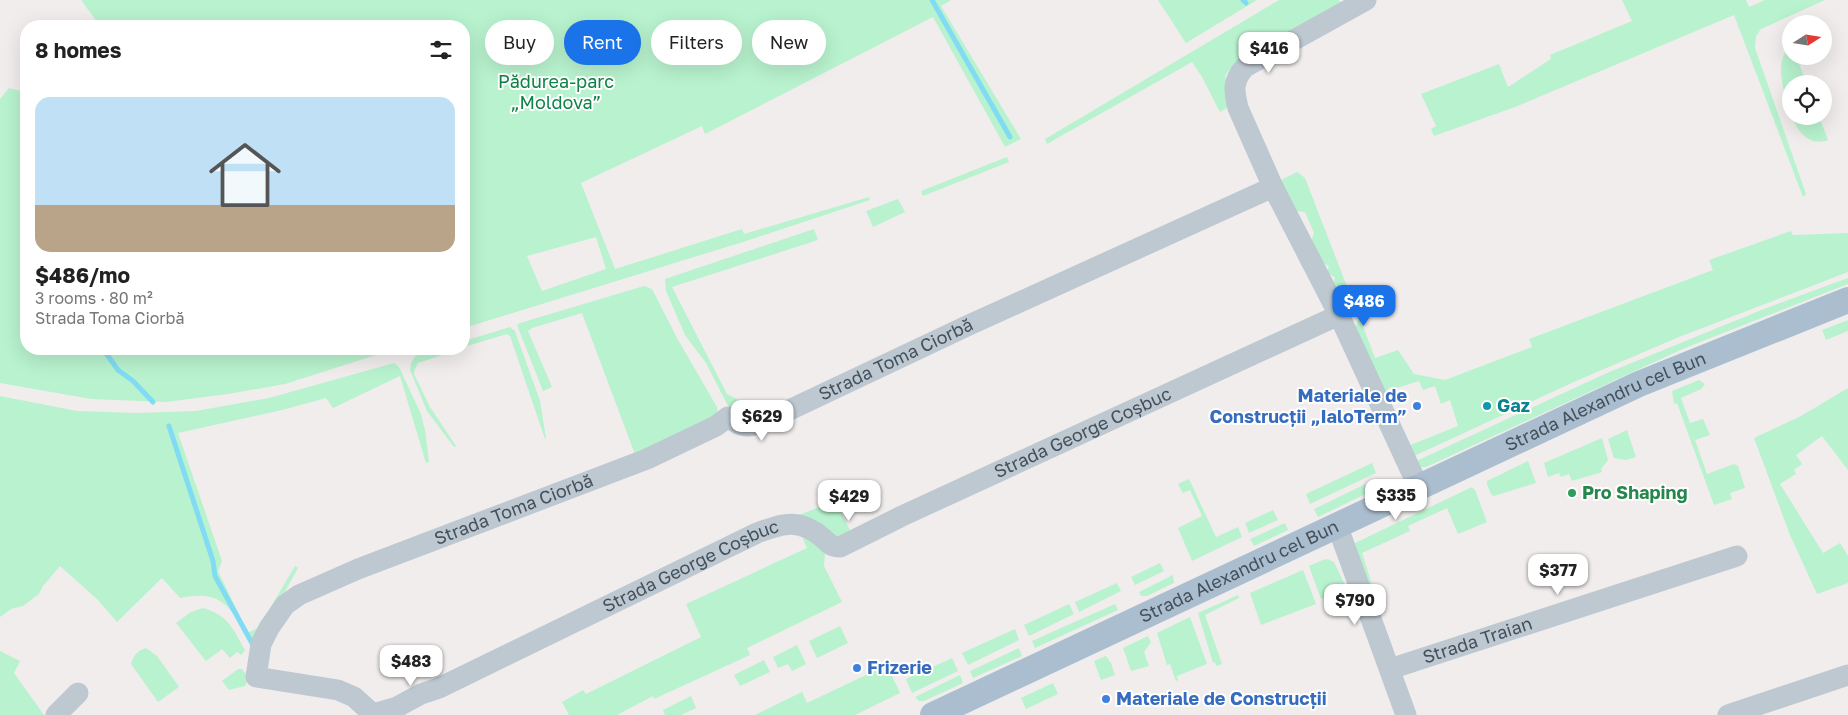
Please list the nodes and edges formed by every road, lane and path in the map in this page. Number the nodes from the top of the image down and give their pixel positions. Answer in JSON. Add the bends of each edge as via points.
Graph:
{"nodes":[{"id":1,"x":1366,"y":0,"type":"edge"},
{"id":2,"x":1273,"y":186,"type":"junction"},
{"id":3,"x":1848,"y":300,"type":"edge"},
{"id":4,"x":1339,"y":315,"type":"junction"},
{"id":5,"x":1418,"y":486,"type":"junction"},
{"id":6,"x":1337,"y":525,"type":"junction"},
{"id":7,"x":1737,"y":556,"type":"dead end"},
{"id":8,"x":1390,"y":668,"type":"junction"},
{"id":9,"x":1848,"y":674,"type":"edge"},
{"id":10,"x":256,"y":677,"type":"joint"},
{"id":11,"x":439,"y":688,"type":"junction"},
{"id":12,"x":78,"y":693,"type":"dead end"},
{"id":13,"x":374,"y":714,"type":"edge"},
{"id":14,"x":56,"y":715,"type":"edge"},
{"id":15,"x":409,"y":715,"type":"edge"},
{"id":16,"x":933,"y":715,"type":"edge"},
{"id":17,"x":1406,"y":715,"type":"edge"},
{"id":18,"x":1728,"y":715,"type":"edge"}],
"edges":[{"from":1,"to":2,"type":"street","via":[[1244,67],[1236,76],[1238,108]]},
{"from":2,"to":4,"type":"street"},
{"from":2,"to":10,"type":"street","name":"Strada Toma Ciorbă","via":[[764,422],[744,427],[728,417],[716,426],[647,458],[298,595],[285,605],[269,628],[261,644]]},
{"from":3,"to":5,"type":"main road","name":"Strada Alexandru cel Bun","via":[[1639,384]]},
{"from":4,"to":5,"type":"street"},
{"from":4,"to":11,"type":"street","name":"Strada George Coșbuc","via":[[840,547],[833,547],[797,523],[771,528]]},
{"from":5,"to":6,"type":"main road","name":"Strada Alexandru cel Bun"},
{"from":6,"to":8,"type":"street"},
{"from":6,"to":16,"type":"main road","name":"Strada Alexandru cel Bun"},
{"from":7,"to":8,"type":"street","name":"Strada Traian"},
{"from":8,"to":17,"type":"street"},
{"from":9,"to":18,"type":"street"},
{"from":10,"to":13,"type":"street","name":"Strada George Coșbuc","via":[[338,690],[354,697]]},
{"from":11,"to":13,"type":"street","name":"Strada George Coșbuc"},
{"from":11,"to":15,"type":"street"},
{"from":12,"to":14,"type":"street"}]}
